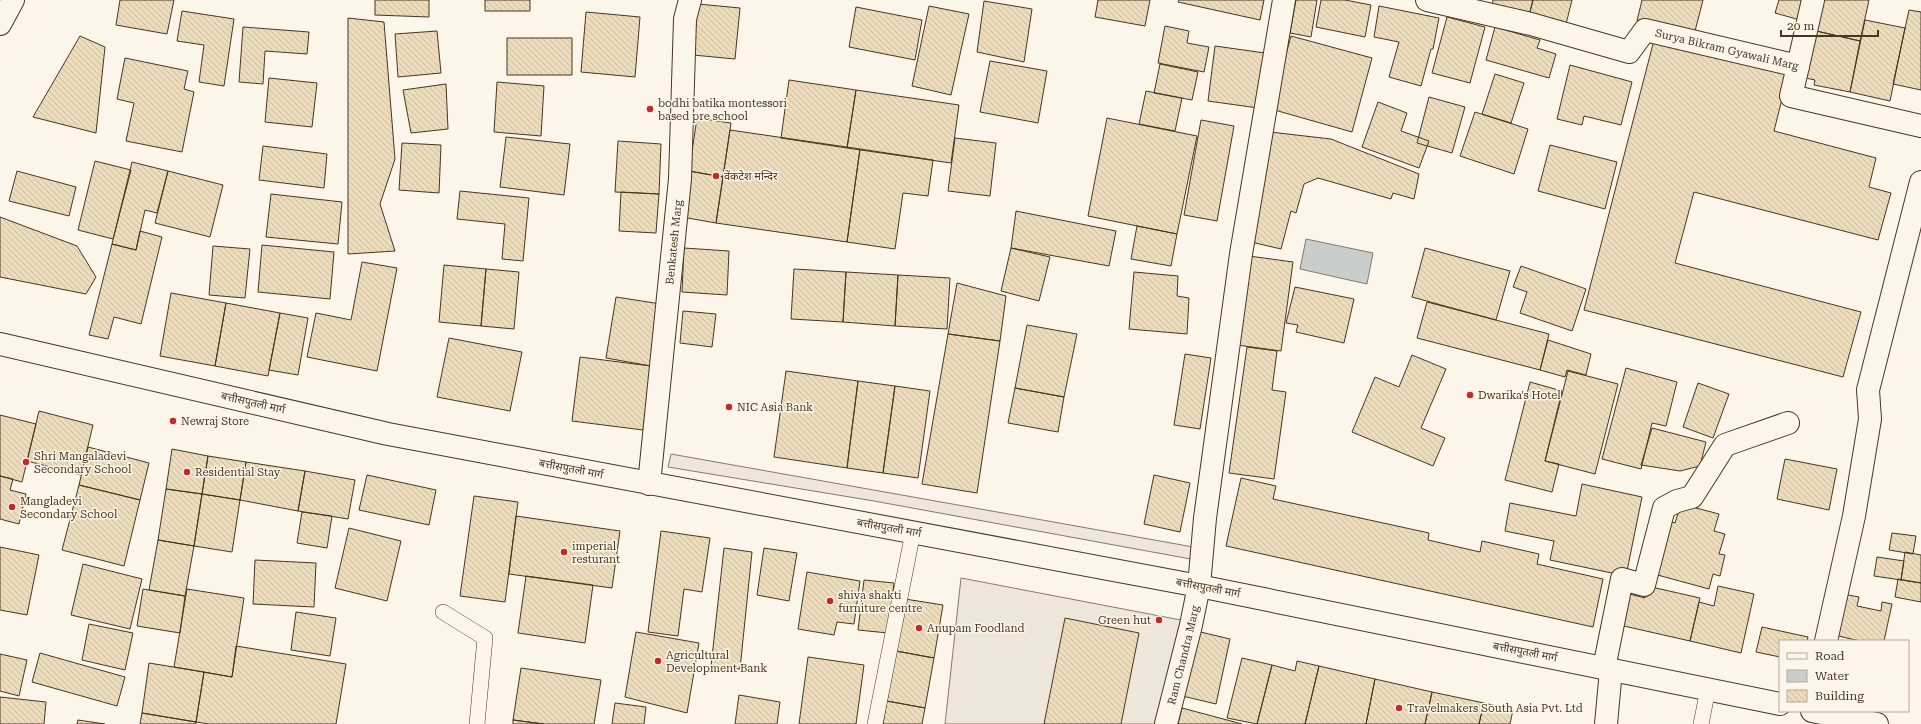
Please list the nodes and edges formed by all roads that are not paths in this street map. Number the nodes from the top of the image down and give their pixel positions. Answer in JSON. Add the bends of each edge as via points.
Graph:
{"nodes":[{"id":1,"x":13,"y":0,"type":"edge"},
{"id":2,"x":690,"y":0,"type":"edge"},
{"id":3,"x":1284,"y":0,"type":"edge"},
{"id":4,"x":1427,"y":0,"type":"edge"},
{"id":5,"x":1813,"y":0,"type":"edge"},
{"id":6,"x":0,"y":24,"type":"edge"},
{"id":7,"x":1798,"y":66,"type":"junction"},
{"id":8,"x":1921,"y":126,"type":"edge"},
{"id":9,"x":1921,"y":182,"type":"edge"},
{"id":10,"x":0,"y":344,"type":"edge"},
{"id":11,"x":1788,"y":423,"type":"dead end"},
{"id":12,"x":649,"y":484,"type":"junction"},
{"id":13,"x":913,"y":532,"type":"junction"},
{"id":14,"x":1199,"y":586,"type":"junction"},
{"id":15,"x":442,"y":612,"type":"dead end"},
{"id":16,"x":1826,"y":640,"type":"edge"},
{"id":17,"x":1607,"y":669,"type":"junction"},
{"id":18,"x":1708,"y":689,"type":"junction"},
{"id":19,"x":1779,"y":704,"type":"edge"},
{"id":20,"x":1824,"y":717,"type":"edge"},
{"id":21,"x":477,"y":724,"type":"edge"},
{"id":22,"x":875,"y":724,"type":"edge"},
{"id":23,"x":1166,"y":724,"type":"edge"},
{"id":24,"x":1606,"y":724,"type":"edge"},
{"id":25,"x":1701,"y":724,"type":"edge"},
{"id":26,"x":1877,"y":724,"type":"edge"}],
"edges":[{"from":1,"to":6,"type":"main road"},
{"from":2,"to":12,"type":"main road","name":"Benkatesh Marg","via":[[685,19],[680,179]]},
{"from":3,"to":14,"type":"main road","name":"Ram Chandra Marg","via":[[1241,254],[1205,518]]},
{"from":4,"to":7,"type":"main road","name":"Surya Bikram Gyawali Marg","via":[[1531,24],[1629,52],[1645,30]]},
{"from":5,"to":7,"type":"main road"},
{"from":7,"to":8,"type":"main road","name":"Surya Bikram Gyawali Marg","via":[[1791,96]]},
{"from":9,"to":16,"type":"main road","via":[[1868,390],[1870,419],[1854,516]]},
{"from":10,"to":12,"type":"main road","name":"बत्तीसपुतली मार्ग","via":[[388,434]]},
{"from":11,"to":17,"type":"main road","via":[[1725,445],[1692,497],[1664,508],[1644,585],[1622,579]]},
{"from":12,"to":13,"type":"main road","name":"बत्तीसपुतली मार्ग"},
{"from":13,"to":14,"type":"main road","name":"बत्तीसपुतली मार्ग"},
{"from":13,"to":22,"type":"lane"},
{"from":14,"to":17,"type":"main road","name":"बत्तीसपुतली मार्ग"},
{"from":14,"to":23,"type":"main road","name":"Ram Chandra Marg"},
{"from":15,"to":21,"type":"lane","via":[[485,638]]},
{"from":17,"to":18,"type":"main road","name":"बत्तीसपुतली मार्ग"},
{"from":17,"to":24,"type":"main road"},
{"from":18,"to":19,"type":"main road","name":"बत्तीसपुतली मार्ग"},
{"from":18,"to":25,"type":"lane"},
{"from":20,"to":26,"type":"main road"}]}
